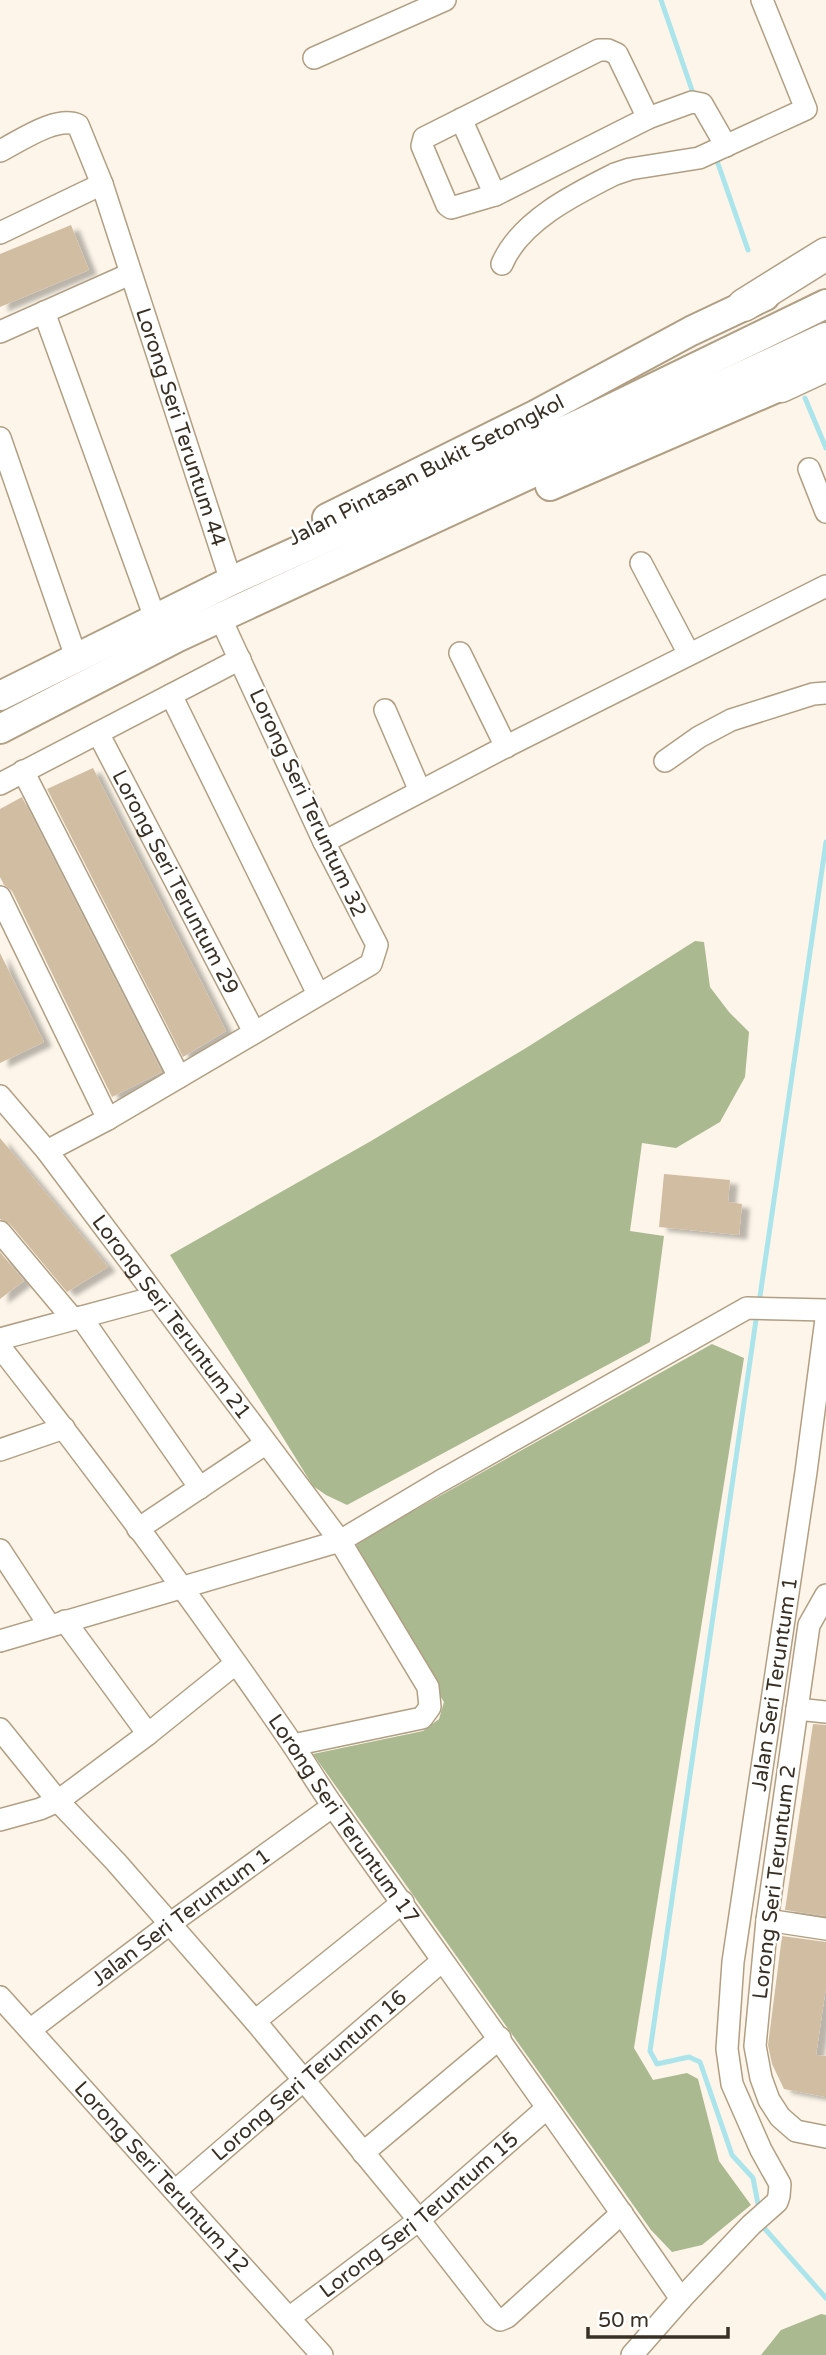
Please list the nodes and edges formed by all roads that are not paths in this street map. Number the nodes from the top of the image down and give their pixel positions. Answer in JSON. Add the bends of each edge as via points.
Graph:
{"nodes":[{"id":1,"x":444,"y":0,"type":"edge"},
{"id":2,"x":762,"y":0,"type":"edge"},
{"id":3,"x":314,"y":58,"type":"dead end"},
{"id":4,"x":648,"y":118,"type":"junction"},
{"id":5,"x":461,"y":119,"type":"junction"},
{"id":6,"x":724,"y":147,"type":"junction"},
{"id":7,"x":0,"y":151,"type":"edge"},
{"id":8,"x":102,"y":184,"type":"junction"},
{"id":9,"x":495,"y":195,"type":"junction"},
{"id":10,"x":0,"y":233,"type":"edge"},
{"id":11,"x":826,"y":254,"type":"edge"},
{"id":12,"x":502,"y":264,"type":"dead end"},
{"id":13,"x":826,"y":270,"type":"edge"},
{"id":14,"x":130,"y":274,"type":"junction"},
{"id":15,"x":826,"y":304,"type":"edge"},
{"id":16,"x":744,"y":305,"type":"junction"},
{"id":17,"x":44,"y":312,"type":"junction"},
{"id":18,"x":0,"y":332,"type":"edge"},
{"id":19,"x":826,"y":337,"type":"edge"},
{"id":20,"x":826,"y":356,"type":"edge"},
{"id":21,"x":826,"y":365,"type":"edge"},
{"id":22,"x":781,"y":386,"type":"junction"},
{"id":23,"x":585,"y":435,"type":"junction"},
{"id":24,"x":0,"y":438,"type":"edge"},
{"id":25,"x":808,"y":469,"type":"dead end"},
{"id":26,"x":826,"y":512,"type":"edge"},
{"id":27,"x":641,"y":563,"type":"dead end"},
{"id":28,"x":258,"y":569,"type":"junction"},
{"id":29,"x":231,"y":581,"type":"junction"},
{"id":30,"x":826,"y":586,"type":"edge"},
{"id":31,"x":155,"y":618,"type":"junction"},
{"id":32,"x":225,"y":628,"type":"junction"},
{"id":33,"x":176,"y":638,"type":"junction"},
{"id":34,"x":460,"y":653,"type":"dead end"},
{"id":35,"x":689,"y":654,"type":"junction"},
{"id":36,"x":76,"y":657,"type":"junction"},
{"id":37,"x":240,"y":659,"type":"junction"},
{"id":38,"x":826,"y":693,"type":"edge"},
{"id":39,"x":171,"y":695,"type":"junction"},
{"id":40,"x":0,"y":696,"type":"edge"},
{"id":41,"x":385,"y":710,"type":"dead end"},
{"id":42,"x":0,"y":729,"type":"edge"},
{"id":43,"x":98,"y":733,"type":"junction"},
{"id":44,"x":506,"y":747,"type":"junction"},
{"id":45,"x":665,"y":761,"type":"dead end"},
{"id":46,"x":23,"y":771,"type":"junction"},
{"id":47,"x":0,"y":784,"type":"edge"},
{"id":48,"x":420,"y":791,"type":"junction"},
{"id":49,"x":324,"y":842,"type":"junction"},
{"id":50,"x":0,"y":897,"type":"edge"},
{"id":51,"x":318,"y":994,"type":"junction"},
{"id":52,"x":254,"y":1032,"type":"junction"},
{"id":53,"x":178,"y":1077,"type":"junction"},
{"id":54,"x":0,"y":1096,"type":"edge"},
{"id":55,"x":108,"y":1119,"type":"junction"},
{"id":56,"x":47,"y":1151,"type":"junction"},
{"id":57,"x":0,"y":1232,"type":"edge"},
{"id":58,"x":156,"y":1297,"type":"junction"},
{"id":59,"x":826,"y":1310,"type":"edge"},
{"id":60,"x":77,"y":1318,"type":"junction"},
{"id":61,"x":826,"y":1319,"type":"edge"},
{"id":62,"x":0,"y":1339,"type":"edge"},
{"id":63,"x":0,"y":1347,"type":"edge"},
{"id":64,"x":819,"y":1421,"type":"edge"},
{"id":65,"x":64,"y":1428,"type":"junction"},
{"id":66,"x":265,"y":1444,"type":"junction"},
{"id":67,"x":0,"y":1450,"type":"edge"},
{"id":68,"x":816,"y":1474,"type":"edge"},
{"id":69,"x":200,"y":1488,"type":"junction"},
{"id":70,"x":138,"y":1529,"type":"junction"},
{"id":71,"x":340,"y":1541,"type":"junction"},
{"id":72,"x":0,"y":1550,"type":"edge"},
{"id":73,"x":181,"y":1587,"type":"junction"},
{"id":74,"x":826,"y":1595,"type":"edge"},
{"id":75,"x":57,"y":1623,"type":"junction"},
{"id":76,"x":0,"y":1641,"type":"edge"},
{"id":77,"x":235,"y":1664,"type":"junction"},
{"id":78,"x":797,"y":1709,"type":"junction"},
{"id":79,"x":826,"y":1712,"type":"edge"},
{"id":80,"x":0,"y":1729,"type":"edge"},
{"id":81,"x":148,"y":1734,"type":"junction"},
{"id":82,"x":293,"y":1745,"type":"junction"},
{"id":83,"x":58,"y":1801,"type":"junction"},
{"id":84,"x":333,"y":1806,"type":"junction"},
{"id":85,"x":0,"y":1820,"type":"edge"},
{"id":86,"x":402,"y":1902,"type":"junction"},
{"id":87,"x":767,"y":1920,"type":"junction"},
{"id":88,"x":171,"y":1923,"type":"junction"},
{"id":89,"x":826,"y":1929,"type":"edge"},
{"id":90,"x":442,"y":1961,"type":"junction"},
{"id":91,"x":0,"y":1997,"type":"edge"},
{"id":92,"x":255,"y":2021,"type":"junction"},
{"id":93,"x":31,"y":2029,"type":"junction"},
{"id":94,"x":500,"y":2038,"type":"junction"},
{"id":95,"x":302,"y":2081,"type":"junction"},
{"id":96,"x":547,"y":2108,"type":"junction"},
{"id":97,"x":826,"y":2137,"type":"edge"},
{"id":98,"x":363,"y":2153,"type":"junction"},
{"id":99,"x":175,"y":2191,"type":"junction"},
{"id":100,"x":622,"y":2213,"type":"junction"},
{"id":101,"x":419,"y":2220,"type":"junction"},
{"id":102,"x":681,"y":2298,"type":"junction"},
{"id":103,"x":289,"y":2318,"type":"junction"},
{"id":104,"x":322,"y":2355,"type":"edge"},
{"id":105,"x":632,"y":2355,"type":"edge"}],
"edges":[{"from":1,"to":3,"type":"street"},
{"from":2,"to":6,"type":"street","via":[[806,109]]},
{"from":4,"to":5,"type":"street","via":[[617,54],[599,50]]},
{"from":4,"to":6,"type":"street","via":[[697,103]]},
{"from":4,"to":9,"type":"street"},
{"from":5,"to":9,"type":"street"},
{"from":5,"to":9,"type":"street","via":[[421,141],[447,205],[456,208]]},
{"from":6,"to":12,"type":"street","via":[[699,158],[630,169],[603,180],[530,226],[514,241]]},
{"from":7,"to":8,"type":"street","name":"Lorong Seri Teruntum 44","via":[[70,121],[78,125]]},
{"from":8,"to":10,"type":"street"},
{"from":8,"to":14,"type":"street","name":"Lorong Seri Teruntum 44"},
{"from":11,"to":16,"type":"highway"},
{"from":13,"to":16,"type":"main road","name":"Jalan Pintasan Bukit Setongkol"},
{"from":14,"to":17,"type":"street"},
{"from":14,"to":29,"type":"street","name":"Lorong Seri Teruntum 44"},
{"from":15,"to":23,"type":"main road"},
{"from":16,"to":28,"type":"main road","name":"Jalan Pintasan Bukit Setongkol","via":[[311,526],[279,547]]},
{"from":17,"to":18,"type":"street"},
{"from":17,"to":31,"type":"street"},
{"from":19,"to":23,"type":"main road"},
{"from":20,"to":22,"type":"main road"},
{"from":21,"to":22,"type":"highway"},
{"from":22,"to":32,"type":"main road"},
{"from":23,"to":28,"type":"main road"},
{"from":23,"to":33,"type":"main road","name":"Jalan Pintasan Bukit Setongkol"},
{"from":24,"to":36,"type":"street"},
{"from":25,"to":26,"type":"street"},
{"from":27,"to":35,"type":"street"},
{"from":28,"to":29,"type":"main road","name":"Jalan Pintasan Bukit Setongkol"},
{"from":29,"to":31,"type":"main road","name":"Jalan Pintasan Bukit Setongkol"},
{"from":30,"to":35,"type":"street"},
{"from":31,"to":36,"type":"main road","name":"Jalan Pintasan Bukit Setongkol"},
{"from":32,"to":33,"type":"main road"},
{"from":32,"to":37,"type":"street","name":"Lorong Seri Teruntum 32"},
{"from":33,"to":42,"type":"main road","name":"Jalan Pintasan Bukit Setongkol"},
{"from":34,"to":44,"type":"street"},
{"from":35,"to":44,"type":"street"},
{"from":36,"to":40,"type":"main road","name":"Jalan Pintasan Bukit Setongkol"},
{"from":37,"to":39,"type":"street"},
{"from":37,"to":49,"type":"street","name":"Lorong Seri Teruntum 32"},
{"from":38,"to":45,"type":"street","via":[[731,720]]},
{"from":39,"to":43,"type":"street"},
{"from":39,"to":51,"type":"street"},
{"from":41,"to":48,"type":"street"},
{"from":43,"to":46,"type":"street"},
{"from":43,"to":52,"type":"street","name":"Lorong Seri Teruntum 29"},
{"from":44,"to":48,"type":"street"},
{"from":46,"to":47,"type":"street"},
{"from":46,"to":53,"type":"street"},
{"from":48,"to":49,"type":"street"},
{"from":49,"to":51,"type":"street","name":"Lorong Seri Teruntum 32","via":[[377,946],[371,964]]},
{"from":50,"to":55,"type":"street"},
{"from":51,"to":52,"type":"street"},
{"from":52,"to":53,"type":"street"},
{"from":53,"to":55,"type":"street"},
{"from":54,"to":56,"type":"street","name":"Lorong Seri Teruntum 21"},
{"from":55,"to":56,"type":"street"},
{"from":56,"to":58,"type":"street","name":"Lorong Seri Teruntum 21"},
{"from":57,"to":60,"type":"street"},
{"from":58,"to":60,"type":"street"},
{"from":58,"to":66,"type":"street","name":"Lorong Seri Teruntum 21"},
{"from":59,"to":71,"type":"street","via":[[756,1308]]},
{"from":60,"to":62,"type":"street"},
{"from":60,"to":69,"type":"street"},
{"from":61,"to":64,"type":"street","name":"Jalan Seri Teruntum 1"},
{"from":63,"to":65,"type":"street","name":"Lorong Seri Teruntum 17"},
{"from":64,"to":68,"type":"street","name":"Jalan Seri Teruntum 1"},
{"from":65,"to":67,"type":"street"},
{"from":65,"to":70,"type":"street","name":"Lorong Seri Teruntum 17"},
{"from":66,"to":69,"type":"street"},
{"from":66,"to":71,"type":"street","name":"Lorong Seri Teruntum 21"},
{"from":68,"to":102,"type":"street","name":"Jalan Seri Teruntum 1","via":[[733,1962],[727,2049],[732,2084],[780,2184],[777,2202]]},
{"from":69,"to":70,"type":"street"},
{"from":70,"to":73,"type":"street","name":"Lorong Seri Teruntum 17"},
{"from":71,"to":73,"type":"street"},
{"from":71,"to":82,"type":"street","name":"Lorong Seri Teruntum 21","via":[[428,1687],[430,1707],[422,1718]]},
{"from":72,"to":75,"type":"street"},
{"from":73,"to":75,"type":"street"},
{"from":73,"to":77,"type":"street","name":"Lorong Seri Teruntum 17"},
{"from":74,"to":78,"type":"street","name":"Lorong Seri Teruntum 2","via":[[809,1625]]},
{"from":75,"to":76,"type":"street"},
{"from":75,"to":81,"type":"street"},
{"from":77,"to":81,"type":"street"},
{"from":77,"to":82,"type":"street","name":"Lorong Seri Teruntum 17"},
{"from":78,"to":79,"type":"street"},
{"from":78,"to":87,"type":"street","name":"Lorong Seri Teruntum 2"},
{"from":80,"to":83,"type":"street"},
{"from":81,"to":83,"type":"street"},
{"from":82,"to":84,"type":"street","name":"Lorong Seri Teruntum 17"},
{"from":83,"to":85,"type":"street"},
{"from":83,"to":88,"type":"street"},
{"from":84,"to":86,"type":"street","name":"Lorong Seri Teruntum 17"},
{"from":84,"to":88,"type":"street","name":"Jalan Seri Teruntum 1"},
{"from":86,"to":90,"type":"street","name":"Lorong Seri Teruntum 17"},
{"from":86,"to":92,"type":"street"},
{"from":87,"to":89,"type":"street"},
{"from":87,"to":97,"type":"street","name":"Lorong Seri Teruntum 2","via":[[755,2046],[761,2078],[780,2117],[796,2131]]},
{"from":88,"to":92,"type":"street"},
{"from":88,"to":93,"type":"street","name":"Jalan Seri Teruntum 1"},
{"from":90,"to":94,"type":"street","name":"Lorong Seri Teruntum 17"},
{"from":90,"to":95,"type":"street","name":"Lorong Seri Teruntum 16"},
{"from":91,"to":93,"type":"street","name":"Lorong Seri Teruntum 12"},
{"from":92,"to":95,"type":"street"},
{"from":93,"to":99,"type":"street","name":"Lorong Seri Teruntum 12"},
{"from":94,"to":96,"type":"street","name":"Lorong Seri Teruntum 17"},
{"from":94,"to":98,"type":"street"},
{"from":95,"to":98,"type":"street"},
{"from":95,"to":99,"type":"street","name":"Lorong Seri Teruntum 16"},
{"from":96,"to":100,"type":"street","name":"Lorong Seri Teruntum 17"},
{"from":96,"to":101,"type":"street","name":"Lorong Seri Teruntum 15"},
{"from":98,"to":101,"type":"street"},
{"from":99,"to":103,"type":"street","name":"Lorong Seri Teruntum 12"},
{"from":100,"to":101,"type":"street","via":[[500,2320]]},
{"from":100,"to":102,"type":"street","name":"Lorong Seri Teruntum 17"},
{"from":101,"to":103,"type":"street","name":"Lorong Seri Teruntum 15"},
{"from":102,"to":105,"type":"street"},
{"from":103,"to":104,"type":"street","name":"Lorong Seri Teruntum 12"}]}
